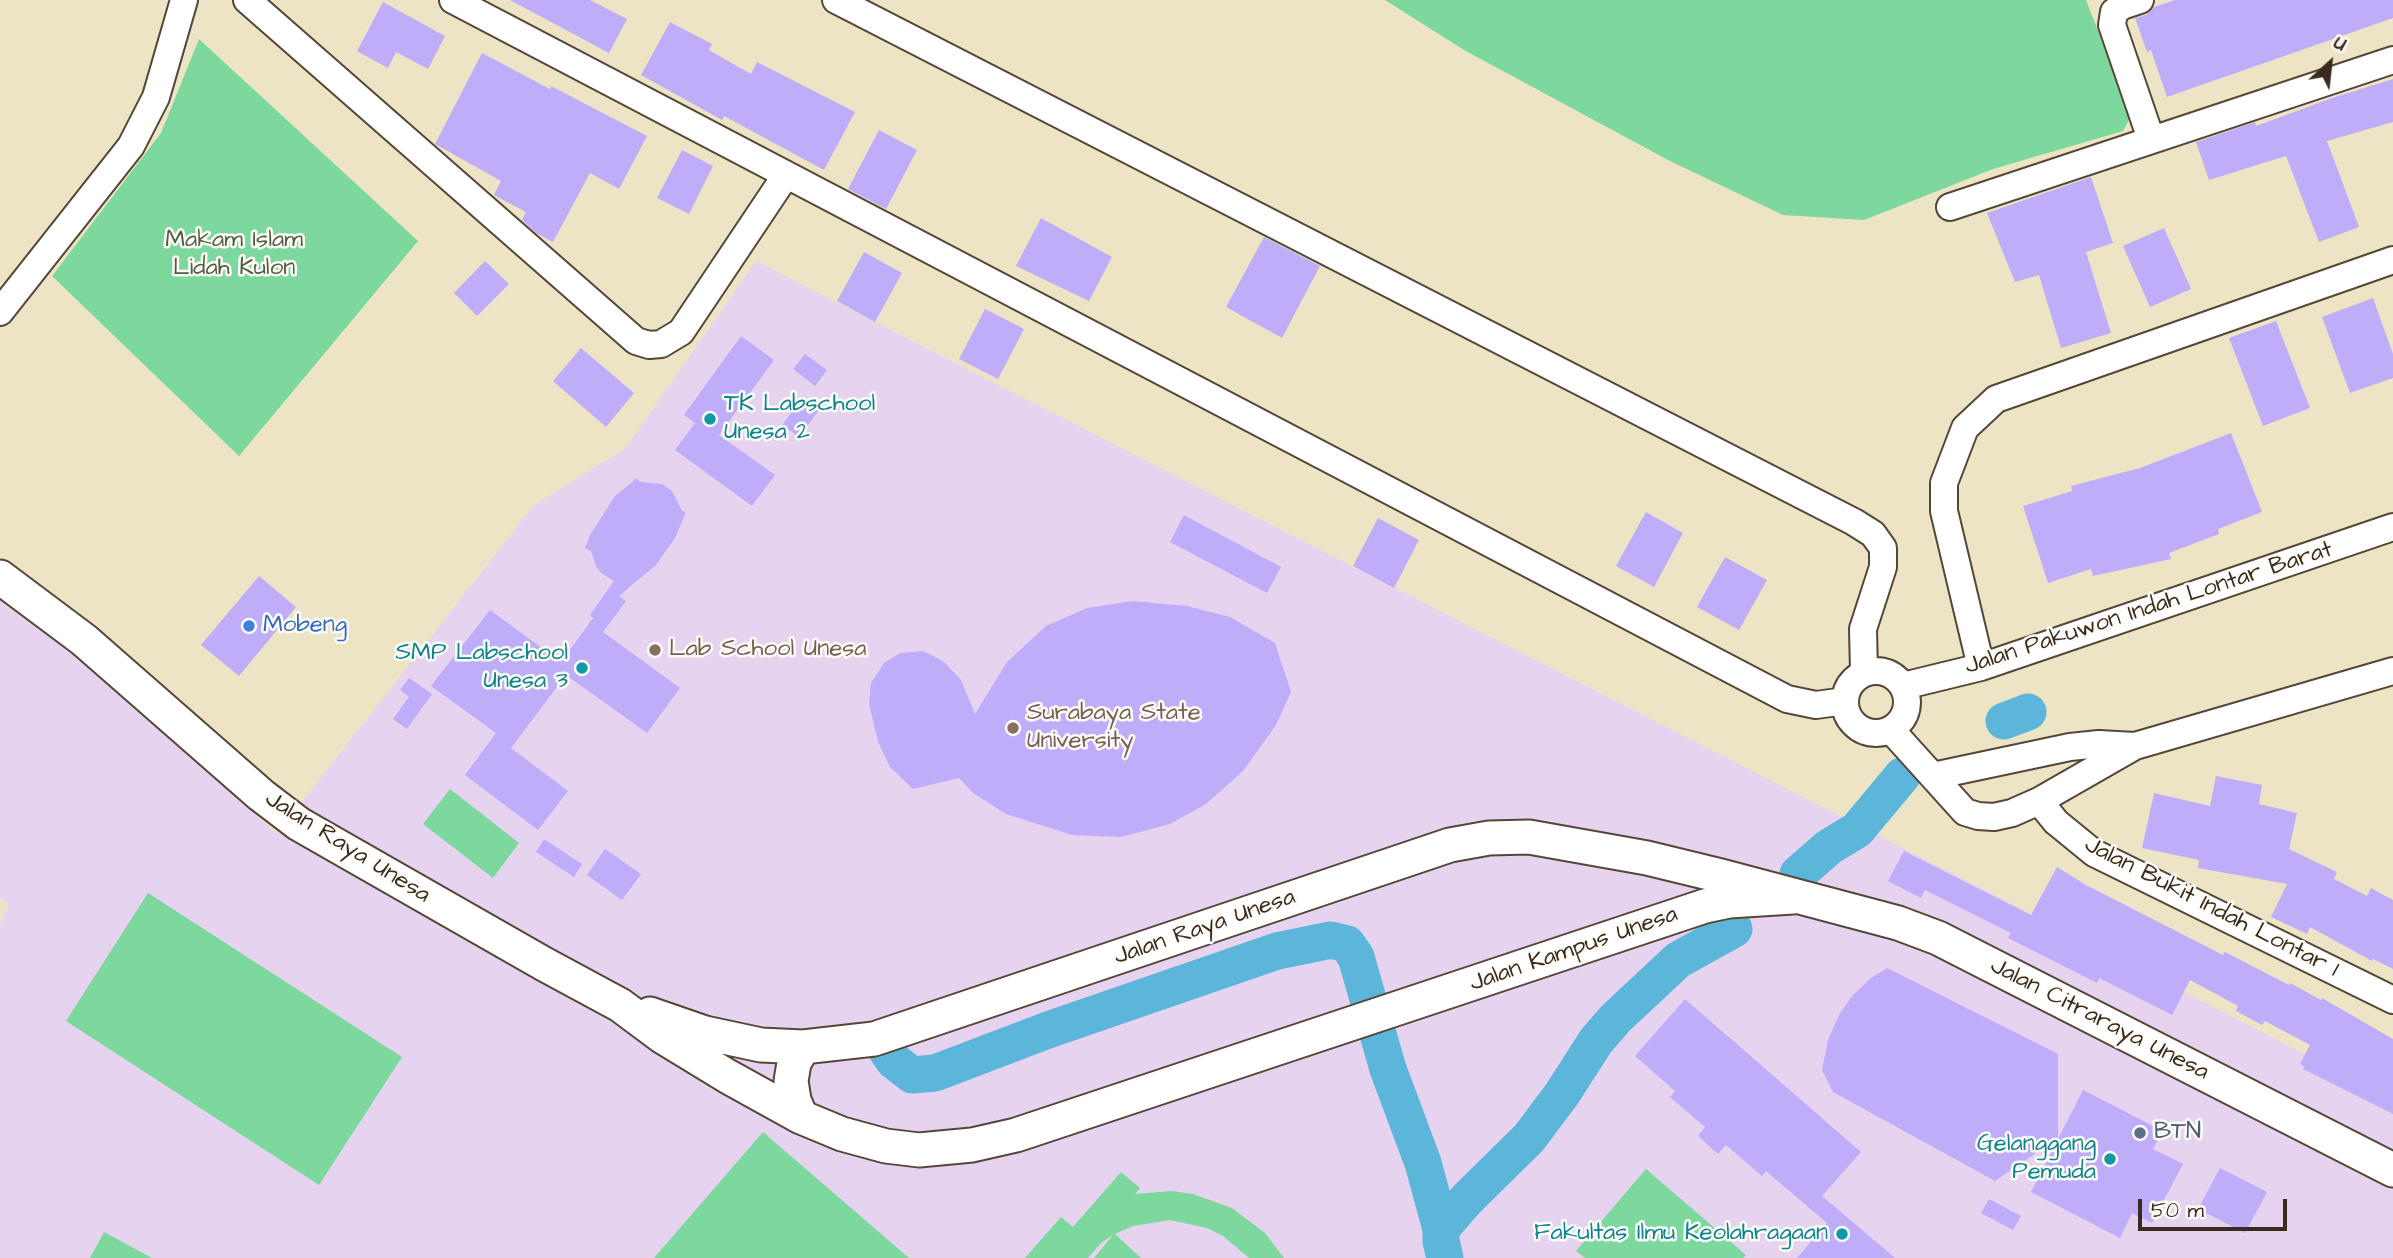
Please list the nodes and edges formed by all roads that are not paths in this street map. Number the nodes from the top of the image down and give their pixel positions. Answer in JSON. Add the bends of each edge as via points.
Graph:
{"nodes":[{"id":1,"x":184,"y":0,"type":"edge"},
{"id":2,"x":247,"y":0,"type":"edge"},
{"id":3,"x":453,"y":0,"type":"edge"},
{"id":4,"x":836,"y":0,"type":"edge"},
{"id":5,"x":2140,"y":0,"type":"edge"},
{"id":6,"x":2393,"y":60,"type":"edge"},
{"id":7,"x":2151,"y":139,"type":"junction"},
{"id":8,"x":786,"y":175,"type":"junction"},
{"id":9,"x":1950,"y":207,"type":"dead end"},
{"id":10,"x":2393,"y":260,"type":"edge"},
{"id":11,"x":0,"y":312,"type":"edge"},
{"id":12,"x":2393,"y":527,"type":"edge"},
{"id":13,"x":0,"y":577,"type":"edge"},
{"id":14,"x":1981,"y":667,"type":"junction"},
{"id":15,"x":2393,"y":671,"type":"edge"},
{"id":16,"x":1864,"y":673,"type":"junction"},
{"id":17,"x":1903,"y":686,"type":"junction"},
{"id":18,"x":1845,"y":701,"type":"junction"},
{"id":19,"x":1891,"y":730,"type":"junction"},
{"id":20,"x":2135,"y":746,"type":"junction"},
{"id":21,"x":1933,"y":776,"type":"junction"},
{"id":22,"x":2039,"y":801,"type":"junction"},
{"id":23,"x":1647,"y":858,"type":"junction"},
{"id":24,"x":1793,"y":897,"type":"junction"},
{"id":25,"x":1655,"y":923,"type":"junction"},
{"id":26,"x":2393,"y":1000,"type":"edge"},
{"id":27,"x":620,"y":1005,"type":"junction"},
{"id":28,"x":1372,"y":1018,"type":"joint"},
{"id":29,"x":803,"y":1047,"type":"junction"},
{"id":30,"x":801,"y":1117,"type":"junction"},
{"id":31,"x":2393,"y":1170,"type":"edge"}],
"edges":[{"from":1,"to":11,"type":"street","via":[[156,97],[131,146]]},
{"from":2,"to":8,"type":"street","via":[[636,341],[661,344],[681,332]]},
{"from":3,"to":8,"type":"street"},
{"from":4,"to":16,"type":"street","via":[[1873,534],[1883,548],[1882,567],[1863,629]]},
{"from":5,"to":7,"type":"street","via":[[2114,12],[2112,25]]},
{"from":6,"to":7,"type":"street"},
{"from":7,"to":9,"type":"street"},
{"from":8,"to":18,"type":"street","via":[[1787,699],[1816,705]]},
{"from":10,"to":14,"type":"street","via":[[1996,399],[1965,428],[1944,483],[1944,511]]},
{"from":12,"to":14,"type":"street","name":"Jalan Pakuwon Indah Lontar Barat"},
{"from":13,"to":27,"type":"main road","name":"Jalan Raya Unesa","via":[[84,640],[299,824]]},
{"from":14,"to":17,"type":"street","name":"Jalan Pakuwon Indah Lontar Barat"},
{"from":15,"to":20,"type":"street"},
{"from":16,"to":17,"type":"street","via":[[1886,672]]},
{"from":16,"to":18,"type":"street","via":[[1850,684]]},
{"from":17,"to":19,"type":"street","via":[[1906,712]]},
{"from":18,"to":19,"type":"street","via":[[1850,719],[1864,730]]},
{"from":19,"to":21,"type":"street"},
{"from":20,"to":21,"type":"street","via":[[2070,747]]},
{"from":20,"to":22,"type":"street"},
{"from":21,"to":22,"type":"street","via":[[1965,812],[1978,816],[1994,817]]},
{"from":22,"to":26,"type":"street","name":"Jalan Bukit Indah Lontar 1","via":[[2056,822],[2094,853]]},
{"from":23,"to":24,"type":"main road","name":"Jalan Raya Unesa"},
{"from":23,"to":25,"type":"main road","via":[[1666,876],[1670,888],[1664,914]]},
{"from":23,"to":29,"type":"main road","name":"Jalan Raya Unesa","via":[[1529,837],[1450,845],[874,1039]]},
{"from":24,"to":25,"type":"main road","name":"Jalan Kampus Unesa","via":[[1704,905]]},
{"from":24,"to":31,"type":"main road","name":"Jalan Citraraya Unesa","via":[[1898,923],[1938,938]]},
{"from":25,"to":28,"type":"main road","name":"Jalan Kampus Unesa"},
{"from":27,"to":29,"type":"main road","name":"Jalan Raya Unesa","via":[[732,1040]]},
{"from":27,"to":30,"type":"main road","name":"Jalan Raya Unesa","via":[[692,1056]]},
{"from":28,"to":30,"type":"main road","name":"Jalan Raya Unesa","via":[[1029,1131],[972,1145],[919,1150],[886,1146]]},
{"from":29,"to":30,"type":"main road","via":[[791,1081]]}]}
